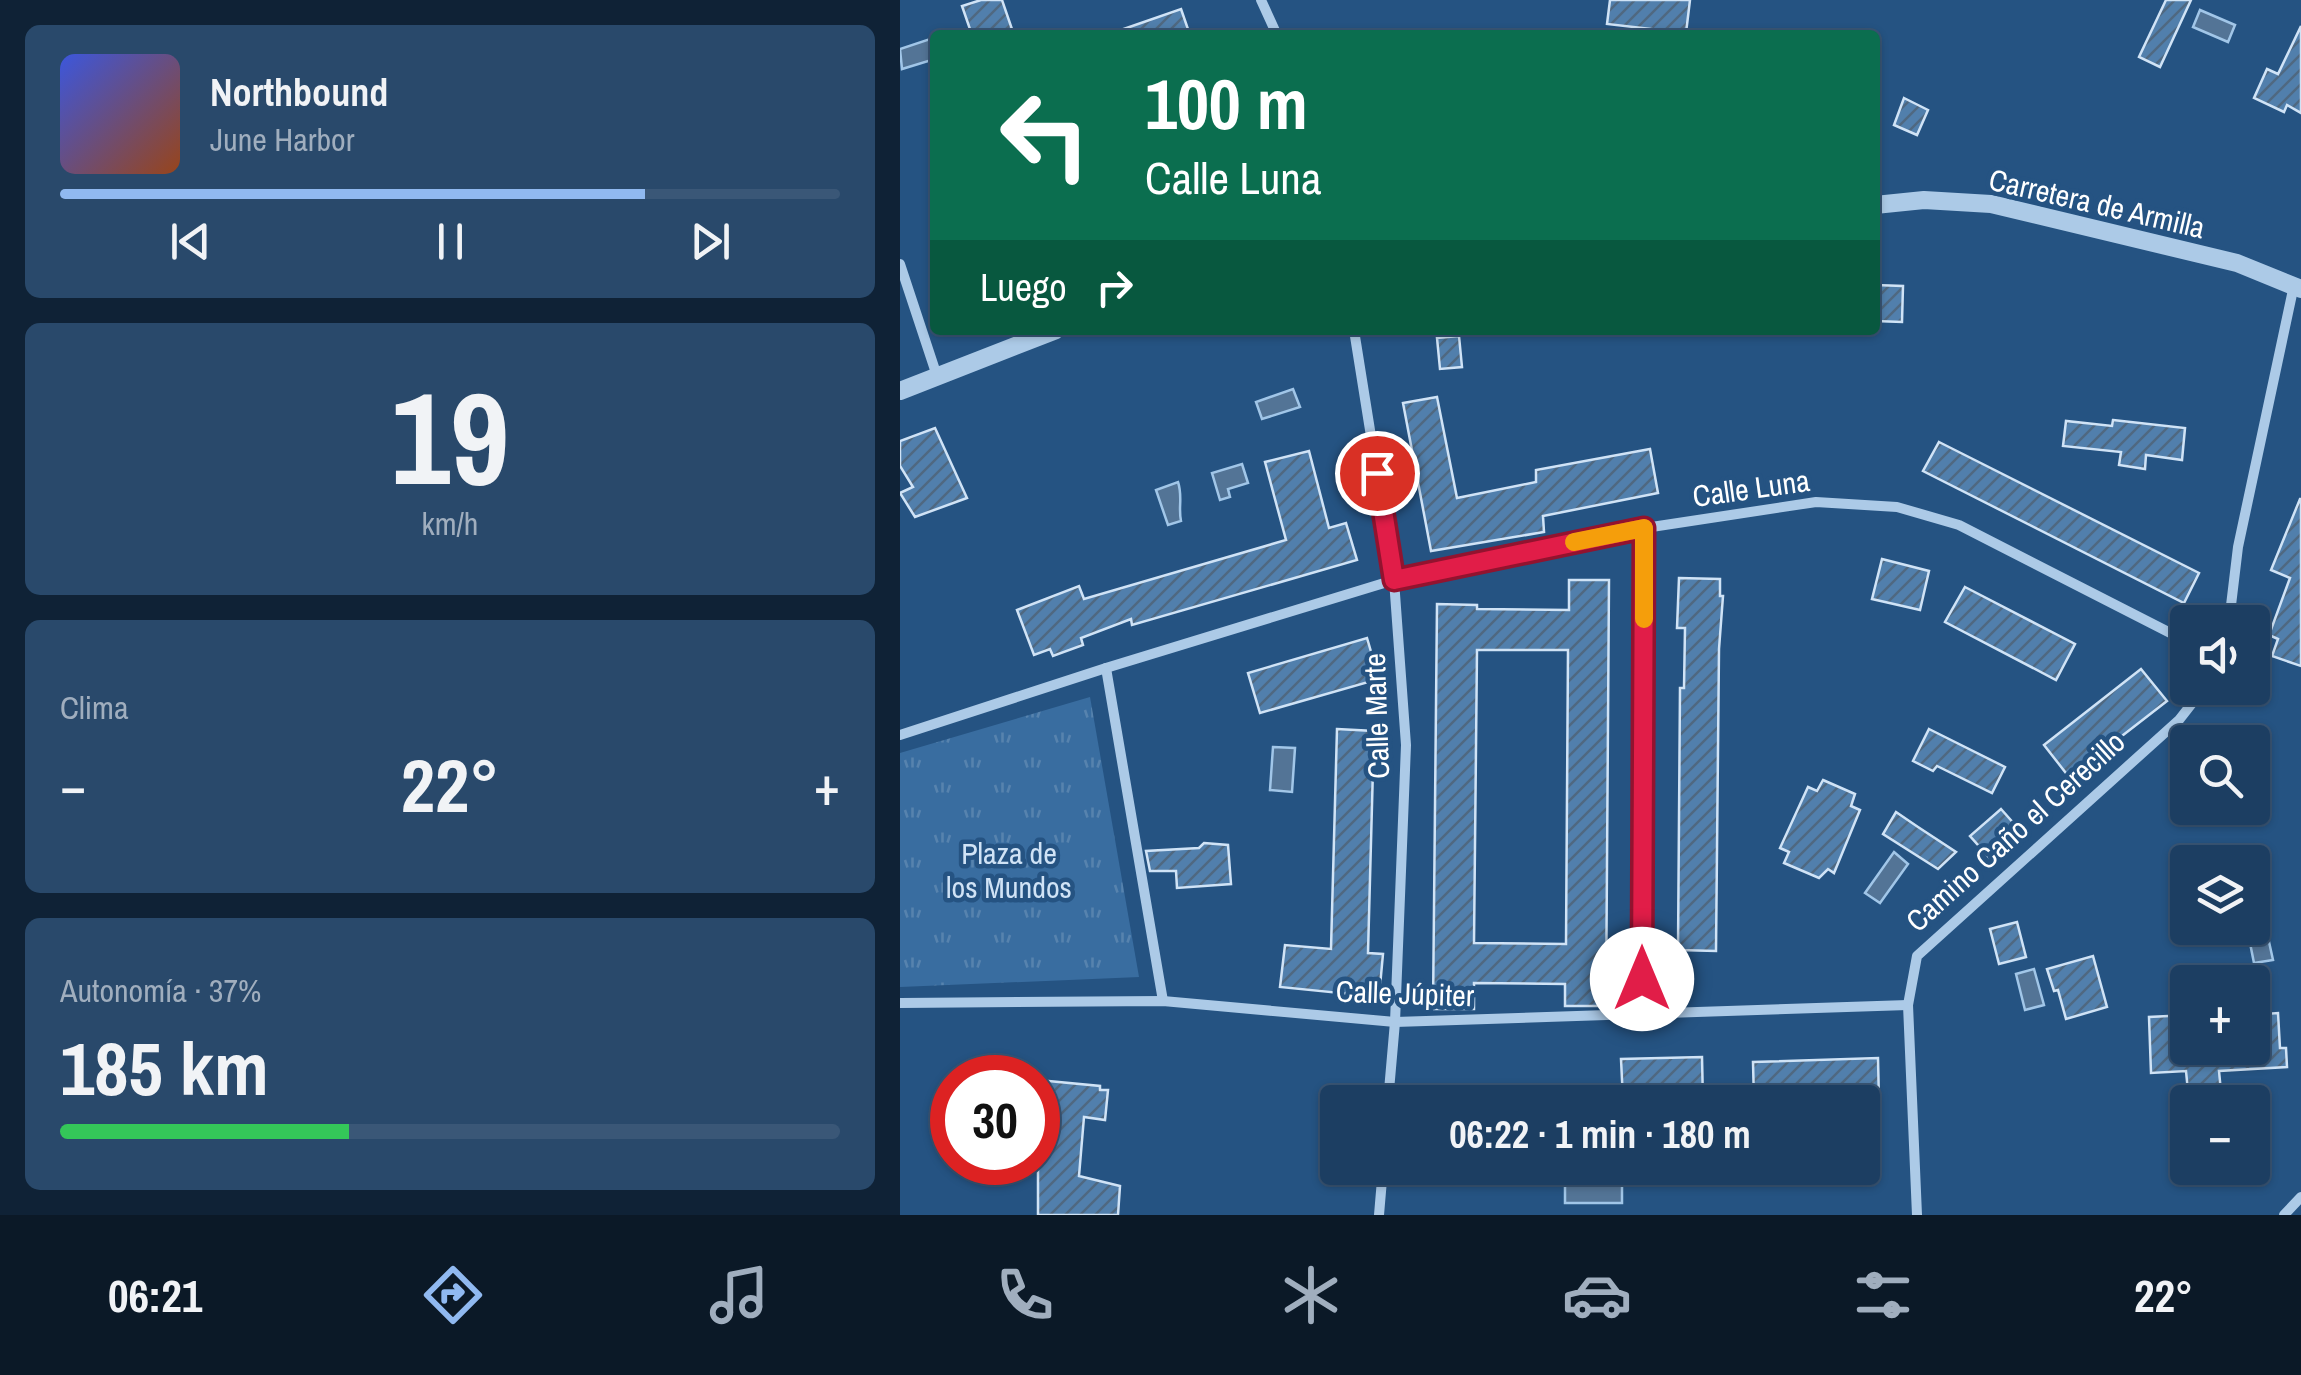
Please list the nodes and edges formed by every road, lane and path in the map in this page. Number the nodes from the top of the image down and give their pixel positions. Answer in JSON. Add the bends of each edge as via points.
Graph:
{"nodes":[{"id":1,"x":1262,"y":0,"type":"edge"},
{"id":2,"x":1276,"y":30,"type":"edge"},
{"id":3,"x":1880,"y":204,"type":"edge"},
{"id":4,"x":900,"y":264,"type":"edge"},
{"id":5,"x":2299,"y":281,"type":"edge"},
{"id":6,"x":1043,"y":335,"type":"edge"},
{"id":7,"x":1355,"y":335,"type":"edge"},
{"id":8,"x":937,"y":376,"type":"junction"},
{"id":9,"x":900,"y":390,"type":"edge"},
{"id":10,"x":1644,"y":528,"type":"junction"},
{"id":11,"x":1394,"y":580,"type":"junction"},
{"id":12,"x":2231,"y":605,"type":"edge"},
{"id":13,"x":2170,"y":633,"type":"edge"},
{"id":14,"x":1106,"y":668,"type":"junction"},
{"id":15,"x":2191,"y":705,"type":"edge"},
{"id":16,"x":900,"y":735,"type":"edge"},
{"id":17,"x":1163,"y":1001,"type":"junction"},
{"id":18,"x":900,"y":1003,"type":"edge"},
{"id":19,"x":1908,"y":1005,"type":"junction"},
{"id":20,"x":1642,"y":1016,"type":"junction"},
{"id":21,"x":1395,"y":1022,"type":"junction"},
{"id":22,"x":1389,"y":1085,"type":"edge"},
{"id":23,"x":1382,"y":1185,"type":"edge"},
{"id":24,"x":2301,"y":1197,"type":"edge"},
{"id":25,"x":1379,"y":1215,"type":"edge"},
{"id":26,"x":1918,"y":1215,"type":"edge"},
{"id":27,"x":2284,"y":1215,"type":"edge"}],
"edges":[{"from":1,"to":2,"type":"street"},
{"from":3,"to":5,"type":"street","name":"Carretera de Armilla","via":[[1991,204]]},
{"from":4,"to":8,"type":"street"},
{"from":5,"to":12,"type":"street","via":[[2238,547]]},
{"from":6,"to":8,"type":"street"},
{"from":7,"to":11,"type":"street","name":"Calle Marte"},
{"from":8,"to":9,"type":"street"},
{"from":10,"to":11,"type":"street","name":"Calle Luna"},
{"from":10,"to":13,"type":"street","name":"Calle Luna","via":[[1816,502],[1897,507],[1959,525]]},
{"from":10,"to":20,"type":"street"},
{"from":11,"to":14,"type":"street","name":"Calle Luna"},
{"from":11,"to":21,"type":"street","name":"Calle Marte","via":[[1406,745]]},
{"from":14,"to":16,"type":"street","name":"Calle Luna"},
{"from":14,"to":17,"type":"street"},
{"from":15,"to":19,"type":"street","name":"Camino Caño el Cerecillo","via":[[1917,956]]},
{"from":17,"to":18,"type":"street","name":"Calle Júpiter"},
{"from":17,"to":21,"type":"street","name":"Calle Júpiter"},
{"from":19,"to":20,"type":"street","name":"Calle Júpiter"},
{"from":19,"to":26,"type":"street","name":"Camino Caño el Cerecillo"},
{"from":20,"to":21,"type":"street","name":"Calle Júpiter"},
{"from":21,"to":22,"type":"street","name":"Calle Marte"},
{"from":23,"to":25,"type":"street"},
{"from":24,"to":27,"type":"street"}]}
